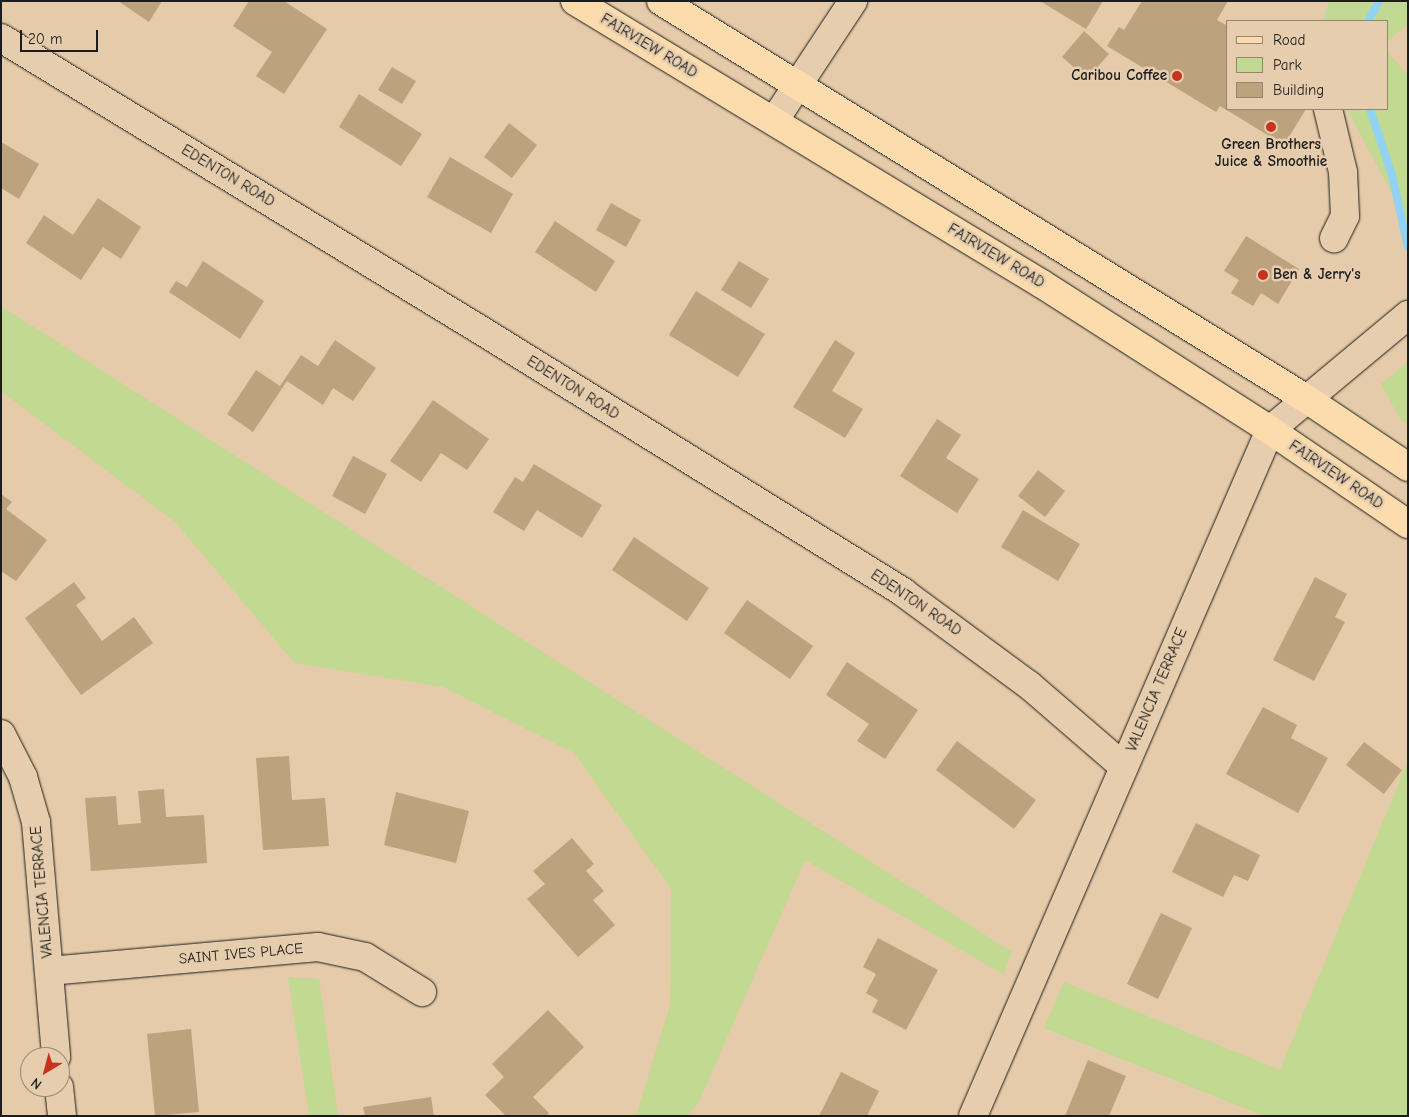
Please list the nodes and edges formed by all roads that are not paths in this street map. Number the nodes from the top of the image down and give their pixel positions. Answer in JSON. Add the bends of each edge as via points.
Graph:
{"nodes":[{"id":1,"x":575,"y":1,"type":"edge"},
{"id":2,"x":661,"y":1,"type":"edge"},
{"id":3,"x":852,"y":1,"type":"edge"},
{"id":4,"x":1,"y":38,"type":"edge"},
{"id":5,"x":797,"y":84,"type":"junction"},
{"id":6,"x":1328,"y":110,"type":"edge"},
{"id":7,"x":774,"y":121,"type":"junction"},
{"id":8,"x":1334,"y":239,"type":"dead end"},
{"id":9,"x":1408,"y":314,"type":"edge"},
{"id":10,"x":1305,"y":398,"type":"junction"},
{"id":11,"x":1270,"y":430,"type":"junction"},
{"id":12,"x":1408,"y":467,"type":"edge"},
{"id":13,"x":1408,"y":524,"type":"edge"},
{"id":14,"x":1,"y":734,"type":"edge"},
{"id":15,"x":1124,"y":767,"type":"junction"},
{"id":16,"x":49,"y":970,"type":"junction"},
{"id":17,"x":422,"y":992,"type":"dead end"},
{"id":18,"x":55,"y":1047,"type":"edge"},
{"id":19,"x":60,"y":1097,"type":"edge"},
{"id":20,"x":62,"y":1116,"type":"edge"},
{"id":21,"x":973,"y":1116,"type":"edge"}],
"edges":[{"from":1,"to":7,"type":"main road","name":"FAIRVIEW ROAD"},
{"from":2,"to":5,"type":"main road"},
{"from":3,"to":5,"type":"street"},
{"from":4,"to":15,"type":"street","name":"EDENTON ROAD","via":[[904,593],[1029,685]]},
{"from":5,"to":7,"type":"street"},
{"from":5,"to":10,"type":"main road"},
{"from":6,"to":8,"type":"street","via":[[1343,172],[1345,216]]},
{"from":7,"to":11,"type":"main road","name":"FAIRVIEW ROAD","via":[[1042,284]]},
{"from":9,"to":10,"type":"street","name":"VALENCIA TERRACE"},
{"from":10,"to":11,"type":"street","name":"VALENCIA TERRACE"},
{"from":10,"to":12,"type":"main road"},
{"from":11,"to":13,"type":"main road","name":"FAIRVIEW ROAD"},
{"from":11,"to":15,"type":"street","name":"VALENCIA TERRACE"},
{"from":14,"to":16,"type":"street","name":"VALENCIA TERRACE","via":[[23,777],[36,822]]},
{"from":15,"to":21,"type":"street","name":"VALENCIA TERRACE"},
{"from":16,"to":17,"type":"street","name":"SAINT IVES PLACE","via":[[318,947],[365,956]]},
{"from":16,"to":18,"type":"street","name":"VALENCIA TERRACE"},
{"from":19,"to":20,"type":"street"}]}
